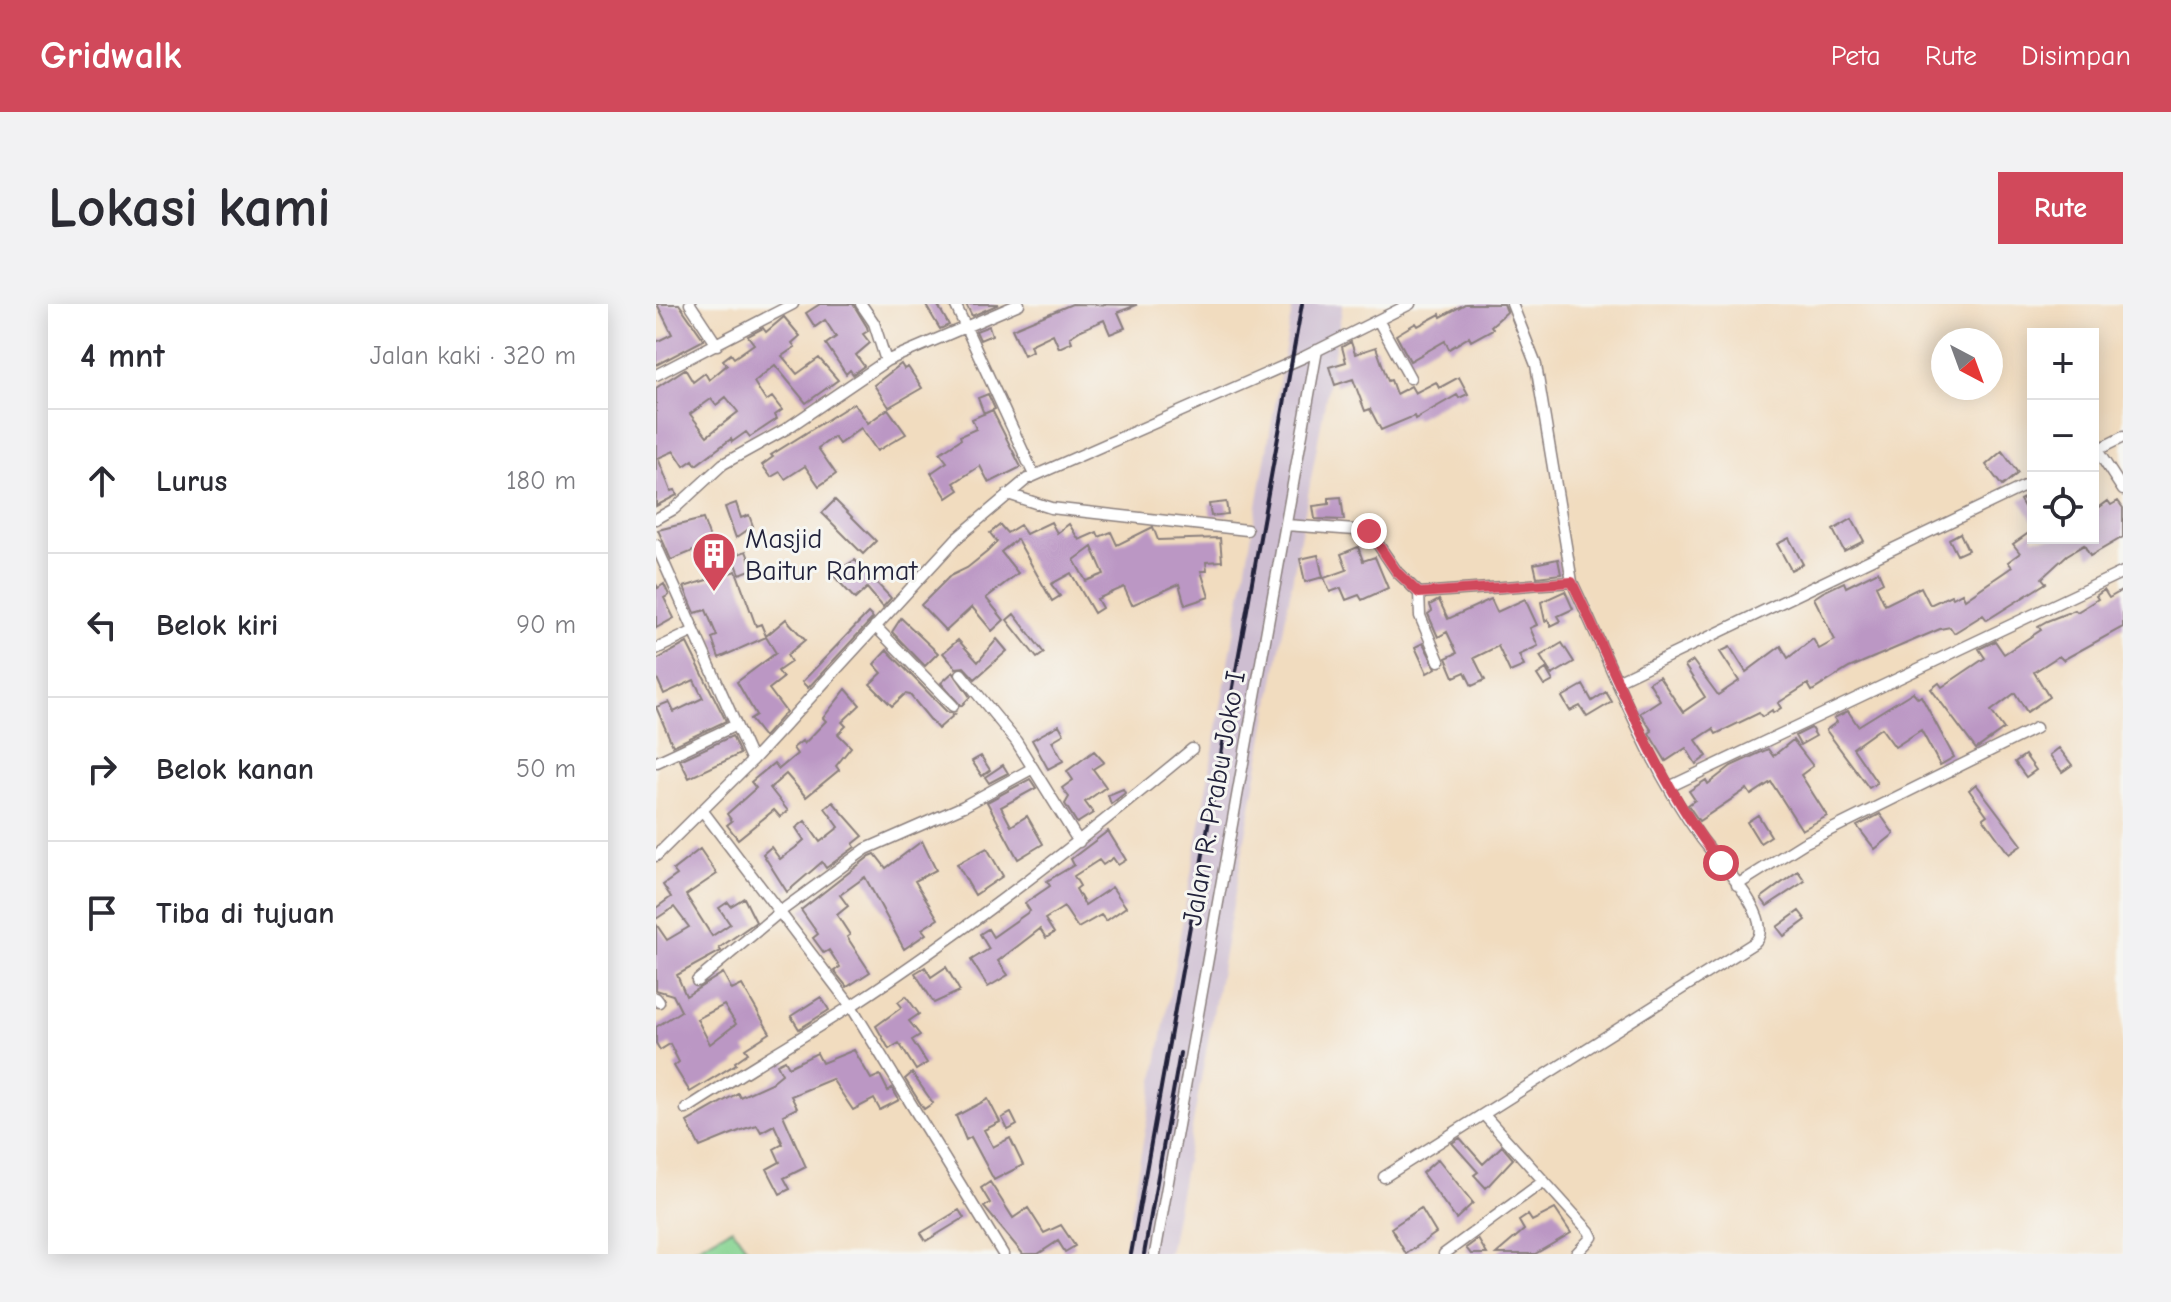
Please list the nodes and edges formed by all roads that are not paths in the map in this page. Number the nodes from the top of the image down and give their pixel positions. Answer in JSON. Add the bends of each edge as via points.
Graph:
{"nodes":[{"id":1,"x":690,"y":304,"type":"edge"},
{"id":2,"x":793,"y":304,"type":"edge"},
{"id":3,"x":861,"y":304,"type":"edge"},
{"id":4,"x":955,"y":304,"type":"edge"},
{"id":5,"x":1019,"y":304,"type":"edge"},
{"id":6,"x":1410,"y":304,"type":"edge"},
{"id":7,"x":1512,"y":304,"type":"edge"},
{"id":8,"x":1378,"y":320,"type":"junction"},
{"id":9,"x":965,"y":326,"type":"junction"},
{"id":10,"x":717,"y":345,"type":"junction"},
{"id":11,"x":1317,"y":350,"type":"junction"},
{"id":12,"x":886,"y":361,"type":"junction"},
{"id":13,"x":656,"y":375,"type":"edge"},
{"id":14,"x":1410,"y":378,"type":"dead end"},
{"id":15,"x":2123,"y":437,"type":"edge"},
{"id":16,"x":2099,"y":449,"type":"edge"},
{"id":17,"x":2099,"y":457,"type":"edge"},
{"id":18,"x":1030,"y":477,"type":"junction"},
{"id":19,"x":2027,"y":485,"type":"edge"},
{"id":20,"x":2123,"y":490,"type":"edge"},
{"id":21,"x":1012,"y":492,"type":"junction"},
{"id":22,"x":656,"y":519,"type":"edge"},
{"id":23,"x":1286,"y":525,"type":"junction"},
{"id":24,"x":1247,"y":530,"type":"dead end"},
{"id":25,"x":656,"y":545,"type":"edge"},
{"id":26,"x":2123,"y":572,"type":"edge"},
{"id":27,"x":1572,"y":582,"type":"junction"},
{"id":28,"x":1419,"y":593,"type":"junction"},
{"id":29,"x":875,"y":626,"type":"junction"},
{"id":30,"x":694,"y":631,"type":"junction"},
{"id":31,"x":656,"y":649,"type":"edge"},
{"id":32,"x":1439,"y":661,"type":"dead end"},
{"id":33,"x":961,"y":674,"type":"dead end"},
{"id":34,"x":1619,"y":680,"type":"junction"},
{"id":35,"x":953,"y":706,"type":"dead end"},
{"id":36,"x":736,"y":725,"type":"junction"},
{"id":37,"x":2036,"y":728,"type":"dead end"},
{"id":38,"x":1192,"y":749,"type":"dead end"},
{"id":39,"x":751,"y":757,"type":"junction"},
{"id":40,"x":657,"y":762,"type":"edge"},
{"id":41,"x":1033,"y":768,"type":"junction"},
{"id":42,"x":1671,"y":786,"type":"junction"},
{"id":43,"x":702,"y":810,"type":"junction"},
{"id":44,"x":1079,"y":842,"type":"junction"},
{"id":45,"x":656,"y":856,"type":"edge"},
{"id":46,"x":1737,"y":885,"type":"junction"},
{"id":47,"x":781,"y":911,"type":"junction"},
{"id":48,"x":697,"y":981,"type":"dead end"},
{"id":49,"x":851,"y":1006,"type":"junction"},
{"id":50,"x":686,"y":1109,"type":"dead end"},
{"id":51,"x":1484,"y":1115,"type":"junction"},
{"id":52,"x":1384,"y":1177,"type":"dead end"},
{"id":53,"x":1544,"y":1181,"type":"junction"},
{"id":54,"x":1003,"y":1254,"type":"edge"},
{"id":55,"x":1155,"y":1254,"type":"edge"},
{"id":56,"x":1444,"y":1254,"type":"edge"},
{"id":57,"x":1576,"y":1254,"type":"edge"}],
"edges":[{"from":1,"to":10,"type":"street"},
{"from":2,"to":10,"type":"street"},
{"from":3,"to":12,"type":"street","via":[[874,323]]},
{"from":4,"to":9,"type":"street"},
{"from":5,"to":9,"type":"street"},
{"from":6,"to":8,"type":"street"},
{"from":7,"to":27,"type":"street","via":[[1536,365]]},
{"from":8,"to":11,"type":"street"},
{"from":8,"to":14,"type":"street"},
{"from":9,"to":12,"type":"street"},
{"from":9,"to":18,"type":"street"},
{"from":10,"to":13,"type":"street"},
{"from":11,"to":18,"type":"street"},
{"from":11,"to":23,"type":"street","name":"Jalan R. Prabu Joko I"},
{"from":12,"to":22,"type":"street","via":[[786,429],[723,464]]},
{"from":15,"to":16,"type":"street"},
{"from":17,"to":20,"type":"street"},
{"from":18,"to":21,"type":"street"},
{"from":19,"to":34,"type":"street"},
{"from":21,"to":24,"type":"street","via":[[1051,508]]},
{"from":21,"to":29,"type":"street","via":[[957,538]]},
{"from":23,"to":28,"type":"street","via":[[1369,531]]},
{"from":23,"to":55,"type":"street","name":"Jalan R. Prabu Joko I"},
{"from":25,"to":30,"type":"street"},
{"from":26,"to":42,"type":"street"},
{"from":27,"to":28,"type":"street"},
{"from":27,"to":34,"type":"street"},
{"from":28,"to":32,"type":"street","via":[[1420,616]]},
{"from":29,"to":35,"type":"street"},
{"from":29,"to":39,"type":"street"},
{"from":30,"to":31,"type":"street"},
{"from":30,"to":36,"type":"street"},
{"from":33,"to":41,"type":"street"},
{"from":34,"to":42,"type":"street"},
{"from":36,"to":39,"type":"street"},
{"from":36,"to":40,"type":"street"},
{"from":37,"to":46,"type":"street","via":[[1804,843]]},
{"from":38,"to":44,"type":"street"},
{"from":39,"to":43,"type":"street"},
{"from":41,"to":44,"type":"street"},
{"from":41,"to":47,"type":"street","via":[[964,806],[866,849]]},
{"from":42,"to":46,"type":"street","via":[[1700,837]]},
{"from":43,"to":45,"type":"street"},
{"from":43,"to":47,"type":"street"},
{"from":44,"to":49,"type":"street"},
{"from":46,"to":51,"type":"street","via":[[1761,919],[1758,940]]},
{"from":47,"to":48,"type":"street"},
{"from":47,"to":49,"type":"street"},
{"from":49,"to":50,"type":"street"},
{"from":49,"to":54,"type":"street"},
{"from":51,"to":52,"type":"street"},
{"from":51,"to":53,"type":"street"},
{"from":53,"to":56,"type":"street"},
{"from":53,"to":57,"type":"street","via":[[1592,1237]]}]}
